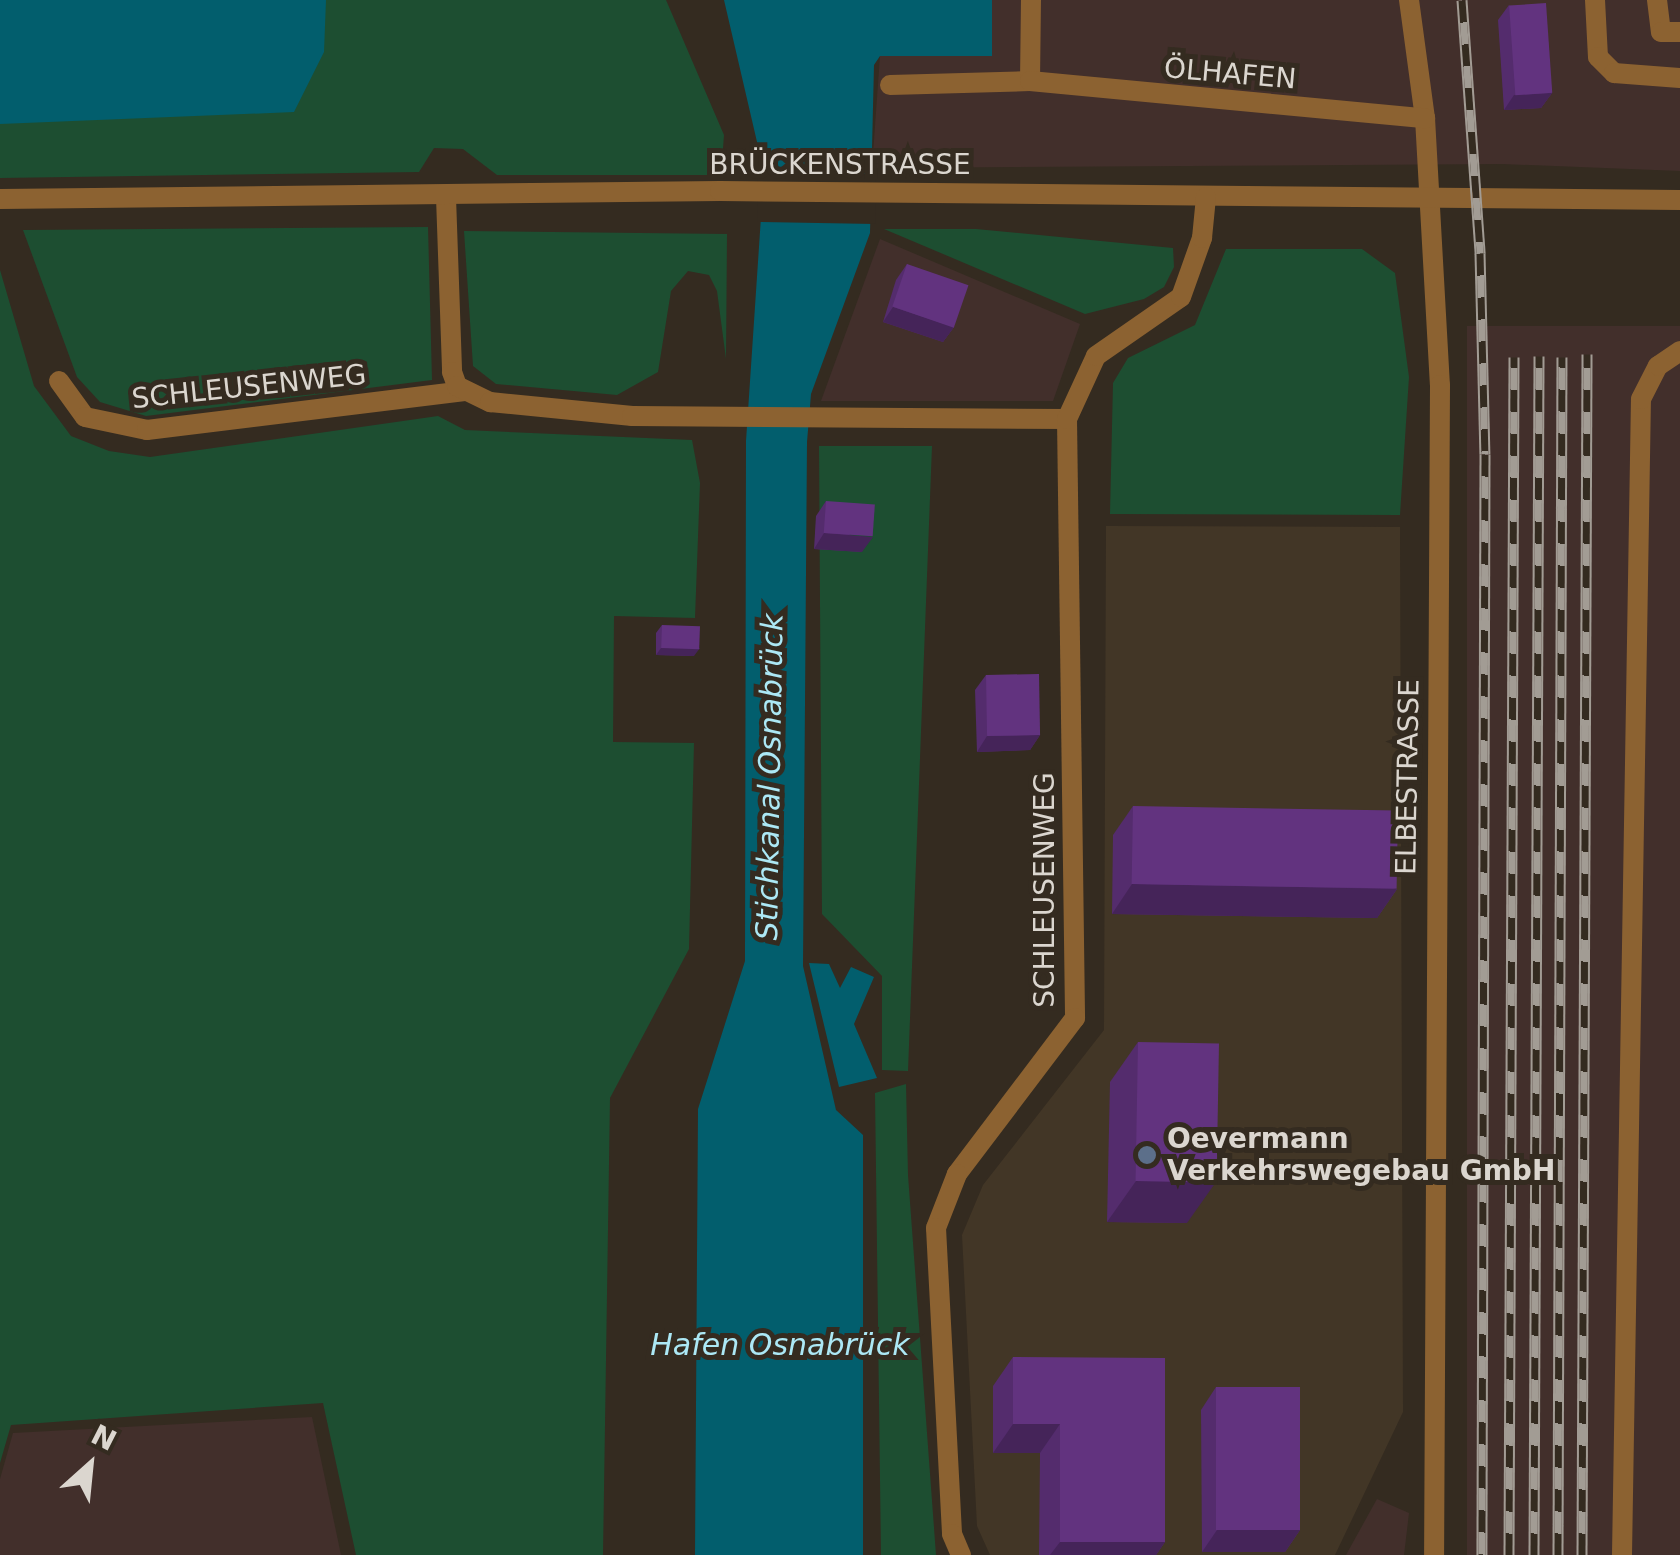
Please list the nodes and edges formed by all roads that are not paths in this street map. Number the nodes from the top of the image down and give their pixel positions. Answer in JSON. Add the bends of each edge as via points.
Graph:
{"nodes":[{"id":1,"x":1031,"y":0,"type":"edge"},
{"id":2,"x":1409,"y":0,"type":"edge"},
{"id":3,"x":1595,"y":0,"type":"edge"},
{"id":4,"x":1657,"y":0,"type":"edge"},
{"id":5,"x":1680,"y":32,"type":"edge"},
{"id":6,"x":1680,"y":78,"type":"edge"},
{"id":7,"x":1030,"y":81,"type":"junction"},
{"id":8,"x":890,"y":85,"type":"dead end"},
{"id":9,"x":1425,"y":118,"type":"junction"},
{"id":10,"x":446,"y":197,"type":"junction"},
{"id":11,"x":1206,"y":197,"type":"junction"},
{"id":12,"x":0,"y":199,"type":"edge"},
{"id":13,"x":1430,"y":199,"type":"junction"},
{"id":14,"x":1680,"y":200,"type":"edge"},
{"id":15,"x":1680,"y":352,"type":"edge"},
{"id":16,"x":59,"y":382,"type":"dead end"},
{"id":17,"x":465,"y":392,"type":"junction"},
{"id":18,"x":1066,"y":419,"type":"junction"},
{"id":19,"x":961,"y":1555,"type":"edge"},
{"id":20,"x":1434,"y":1555,"type":"edge"},
{"id":21,"x":1622,"y":1555,"type":"edge"}],
"edges":[{"from":1,"to":7,"type":"street"},
{"from":2,"to":9,"type":"street","name":"ELBESTRASSE"},
{"from":3,"to":6,"type":"street","via":[[1598,58],[1614,73]]},
{"from":4,"to":5,"type":"street","via":[[1661,32]]},
{"from":7,"to":8,"type":"street","name":"ÖLHAFEN"},
{"from":7,"to":9,"type":"street","name":"ÖLHAFEN"},
{"from":9,"to":13,"type":"street","name":"ELBESTRASSE"},
{"from":10,"to":11,"type":"street","name":"BRÜCKENSTRASSE","via":[[720,190]]},
{"from":10,"to":12,"type":"street","name":"BRÜCKENSTRASSE"},
{"from":10,"to":17,"type":"street","via":[[452,372]]},
{"from":11,"to":13,"type":"street","name":"BRÜCKENSTRASSE"},
{"from":11,"to":18,"type":"street","name":"SCHLEUSENWEG","via":[[1202,238],[1181,297],[1096,356]]},
{"from":13,"to":14,"type":"street","name":"BRÜCKENSTRASSE"},
{"from":13,"to":20,"type":"street","name":"ELBESTRASSE","via":[[1440,385]]},
{"from":15,"to":21,"type":"street","via":[[1658,366],[1641,399]]},
{"from":16,"to":17,"type":"street","name":"SCHLEUSENWEG","via":[[85,416],[148,430]]},
{"from":17,"to":18,"type":"street","name":"SCHLEUSENWEG","via":[[508,404],[746,418]]},
{"from":18,"to":19,"type":"street","name":"SCHLEUSENWEG","via":[[1075,1018],[956,1174],[936,1228],[952,1534]]}]}
